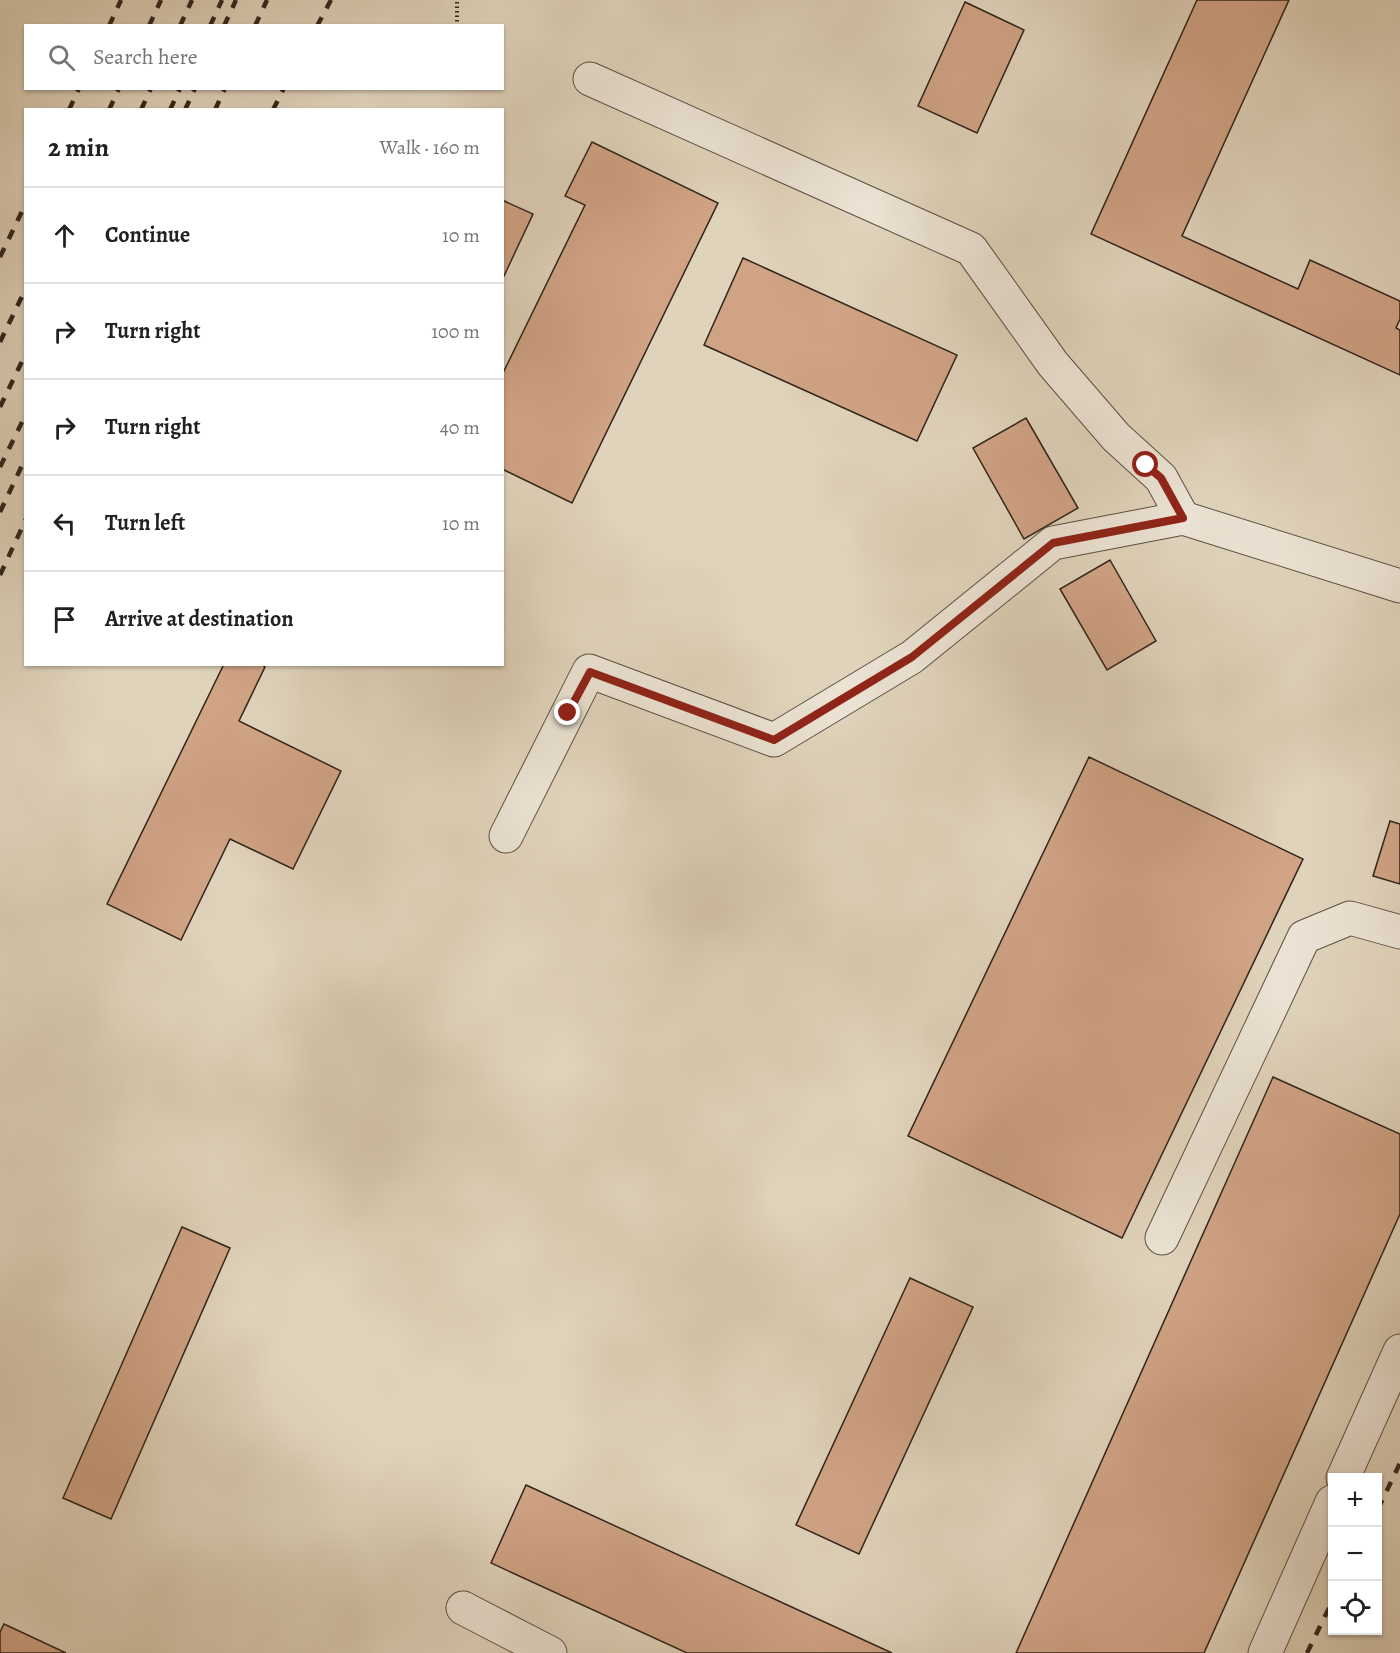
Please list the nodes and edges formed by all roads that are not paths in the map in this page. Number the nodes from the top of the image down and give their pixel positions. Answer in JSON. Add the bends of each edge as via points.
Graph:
{"nodes":[{"id":1,"x":590,"y":79,"type":"dead end"},
{"id":2,"x":1183,"y":518,"type":"junction"},
{"id":3,"x":1400,"y":586,"type":"edge"},
{"id":4,"x":506,"y":836,"type":"dead end"},
{"id":5,"x":1400,"y":932,"type":"edge"},
{"id":6,"x":1162,"y":1238,"type":"dead end"},
{"id":7,"x":1400,"y":1351,"type":"edge"},
{"id":8,"x":1345,"y":1473,"type":"edge"},
{"id":9,"x":1328,"y":1511,"type":"edge"},
{"id":10,"x":463,"y":1608,"type":"dead end"},
{"id":11,"x":550,"y":1653,"type":"edge"},
{"id":12,"x":1265,"y":1653,"type":"edge"}],
"edges":[{"from":1,"to":2,"type":"lane","via":[[971,249],[1053,364],[1116,437],[1161,478]]},
{"from":2,"to":3,"type":"lane"},
{"from":2,"to":4,"type":"lane","via":[[1053,543],[912,657],[774,740],[590,672]]},
{"from":5,"to":6,"type":"lane","via":[[1350,918],[1304,937]]},
{"from":7,"to":8,"type":"lane"},
{"from":9,"to":12,"type":"lane"},
{"from":10,"to":11,"type":"lane"}]}
